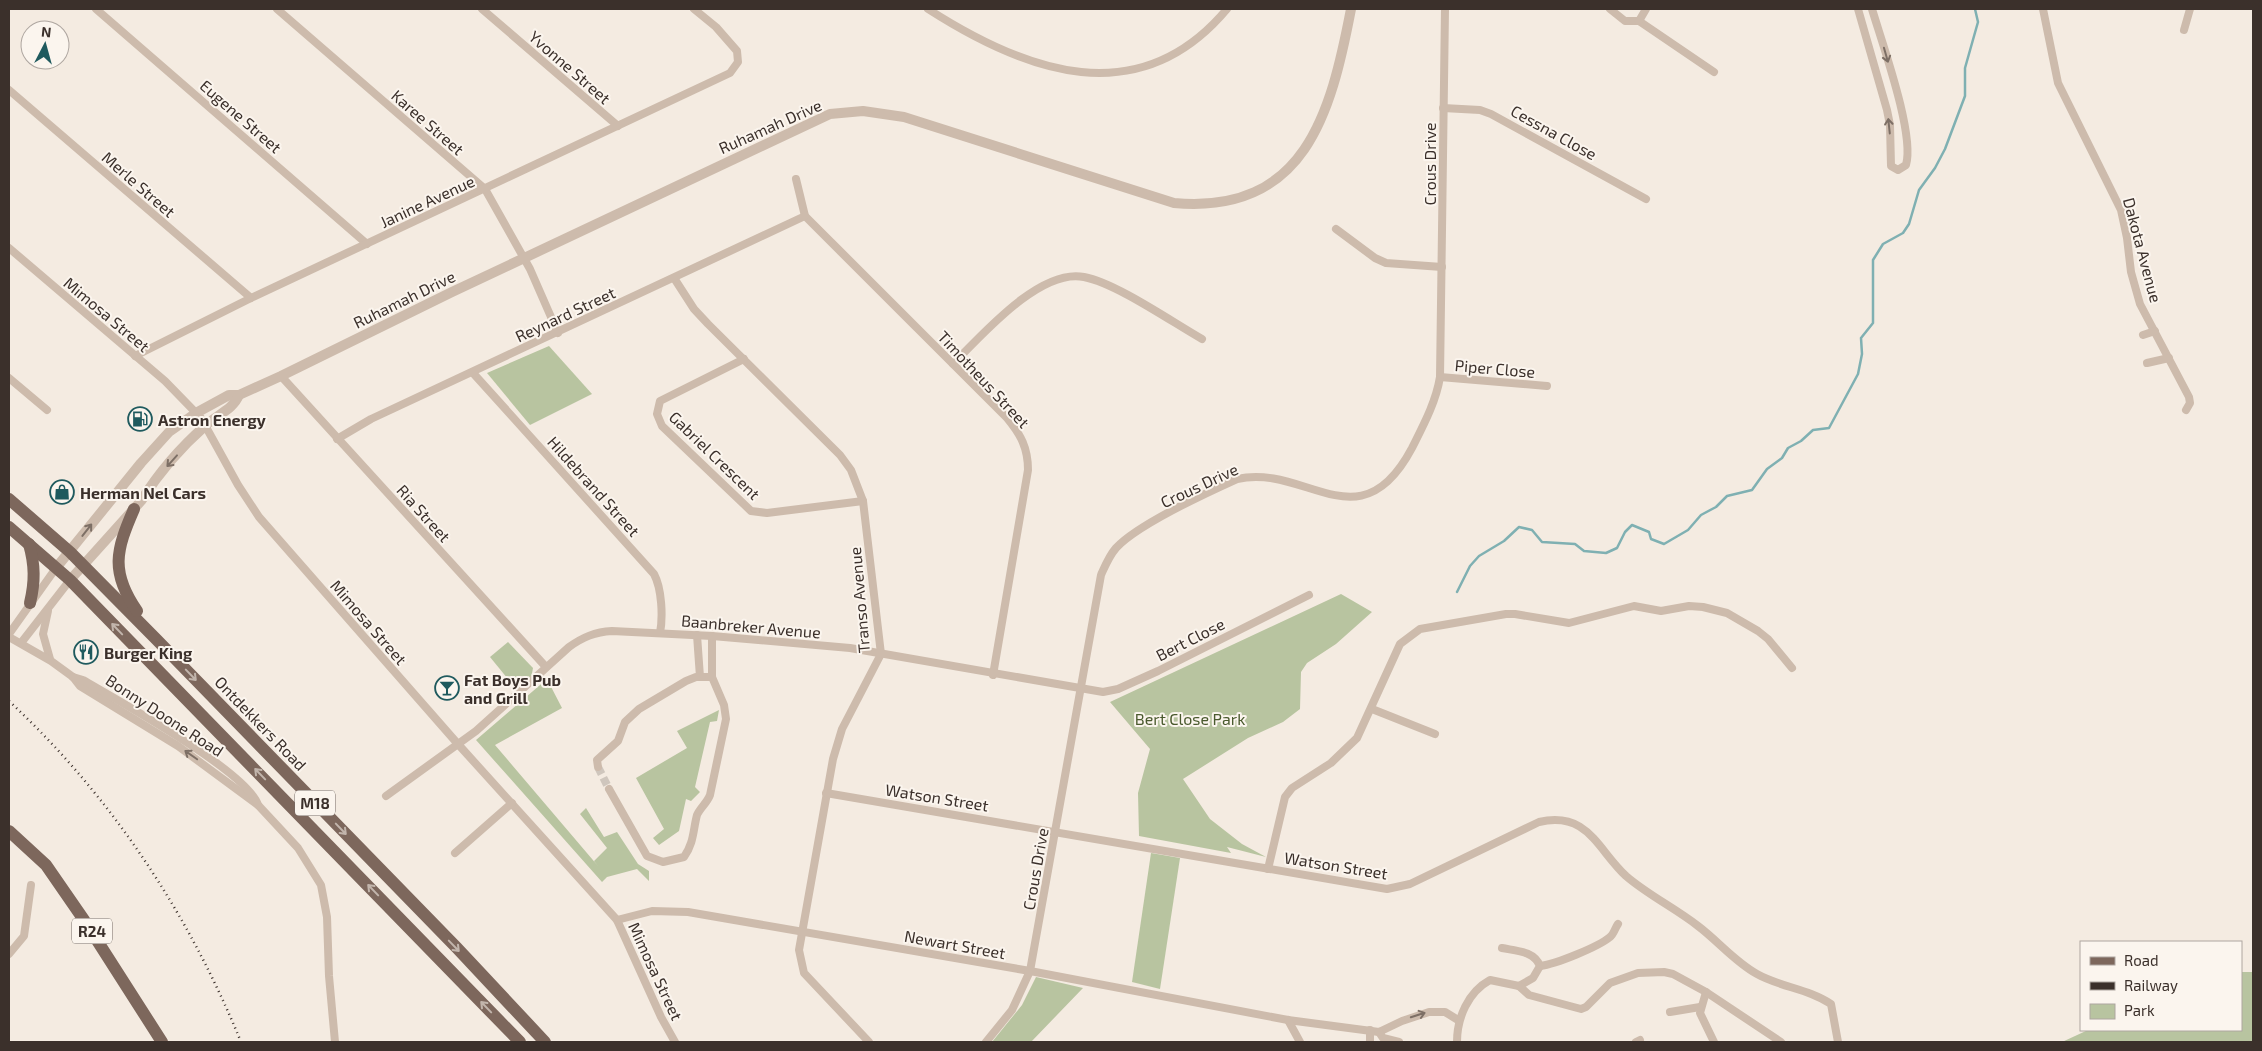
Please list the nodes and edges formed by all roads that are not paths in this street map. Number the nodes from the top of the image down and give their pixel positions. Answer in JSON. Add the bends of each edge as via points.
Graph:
{"nodes":[{"id":1,"x":96,"y":9,"type":"edge"},
{"id":2,"x":277,"y":9,"type":"edge"},
{"id":3,"x":482,"y":9,"type":"edge"},
{"id":4,"x":694,"y":9,"type":"edge"},
{"id":5,"x":928,"y":9,"type":"edge"},
{"id":6,"x":1227,"y":9,"type":"edge"},
{"id":7,"x":1351,"y":9,"type":"edge"},
{"id":8,"x":1445,"y":9,"type":"edge"},
{"id":9,"x":1610,"y":9,"type":"edge"},
{"id":10,"x":1646,"y":9,"type":"edge"},
{"id":11,"x":1858,"y":9,"type":"edge"},
{"id":12,"x":1872,"y":9,"type":"edge"},
{"id":13,"x":2044,"y":9,"type":"edge"},
{"id":14,"x":2190,"y":9,"type":"edge"},
{"id":15,"x":1640,"y":21,"type":"junction"},
{"id":16,"x":2184,"y":30,"type":"dead end"},
{"id":17,"x":1714,"y":72,"type":"dead end"},
{"id":18,"x":9,"y":90,"type":"edge"},
{"id":19,"x":1443,"y":108,"type":"junction"},
{"id":20,"x":618,"y":126,"type":"junction"},
{"id":21,"x":796,"y":179,"type":"dead end"},
{"id":22,"x":485,"y":189,"type":"junction"},
{"id":23,"x":1646,"y":198,"type":"dead end"},
{"id":24,"x":805,"y":216,"type":"junction"},
{"id":25,"x":1336,"y":229,"type":"dead end"},
{"id":26,"x":367,"y":244,"type":"junction"},
{"id":27,"x":9,"y":248,"type":"edge"},
{"id":28,"x":523,"y":259,"type":"junction"},
{"id":29,"x":1442,"y":267,"type":"junction"},
{"id":30,"x":674,"y":278,"type":"junction"},
{"id":31,"x":251,"y":298,"type":"junction"},
{"id":32,"x":2155,"y":331,"type":"junction"},
{"id":33,"x":558,"y":333,"type":"junction"},
{"id":34,"x":2143,"y":335,"type":"dead end"},
{"id":35,"x":1202,"y":339,"type":"dead end"},
{"id":36,"x":135,"y":356,"type":"junction"},
{"id":37,"x":2169,"y":358,"type":"junction"},
{"id":38,"x":744,"y":359,"type":"junction"},
{"id":39,"x":2147,"y":363,"type":"dead end"},
{"id":40,"x":953,"y":364,"type":"junction"},
{"id":41,"x":473,"y":373,"type":"junction"},
{"id":42,"x":281,"y":376,"type":"junction"},
{"id":43,"x":1440,"y":377,"type":"junction"},
{"id":44,"x":9,"y":378,"type":"edge"},
{"id":45,"x":1547,"y":386,"type":"dead end"},
{"id":46,"x":239,"y":395,"type":"junction"},
{"id":47,"x":47,"y":410,"type":"dead end"},
{"id":48,"x":2186,"y":410,"type":"dead end"},
{"id":49,"x":196,"y":413,"type":"junction"},
{"id":50,"x":205,"y":425,"type":"junction"},
{"id":51,"x":337,"y":438,"type":"junction"},
{"id":52,"x":9,"y":500,"type":"edge"},
{"id":53,"x":863,"y":501,"type":"junction"},
{"id":54,"x":134,"y":509,"type":"junction"},
{"id":55,"x":9,"y":527,"type":"edge"},
{"id":56,"x":29,"y":544,"type":"junction"},
{"id":57,"x":70,"y":552,"type":"junction"},
{"id":58,"x":83,"y":565,"type":"junction"},
{"id":59,"x":56,"y":568,"type":"junction"},
{"id":60,"x":70,"y":580,"type":"junction"},
{"id":61,"x":1309,"y":595,"type":"dead end"},
{"id":62,"x":52,"y":602,"type":"junction"},
{"id":63,"x":30,"y":603,"type":"junction"},
{"id":64,"x":660,"y":633,"type":"junction"},
{"id":65,"x":697,"y":635,"type":"junction"},
{"id":66,"x":9,"y":636,"type":"edge"},
{"id":67,"x":712,"y":636,"type":"junction"},
{"id":68,"x":157,"y":640,"type":"junction"},
{"id":69,"x":20,"y":643,"type":"junction"},
{"id":70,"x":881,"y":654,"type":"junction"},
{"id":71,"x":51,"y":661,"type":"junction"},
{"id":72,"x":546,"y":667,"type":"junction"},
{"id":73,"x":1792,"y":668,"type":"dead end"},
{"id":74,"x":993,"y":675,"type":"junction"},
{"id":75,"x":700,"y":677,"type":"junction"},
{"id":76,"x":712,"y":677,"type":"junction"},
{"id":77,"x":1080,"y":688,"type":"junction"},
{"id":78,"x":1372,"y":709,"type":"junction"},
{"id":79,"x":1435,"y":734,"type":"dead end"},
{"id":80,"x":457,"y":743,"type":"junction"},
{"id":81,"x":598,"y":767,"type":"dead end"},
{"id":82,"x":609,"y":789,"type":"tunnel mouth"},
{"id":83,"x":826,"y":793,"type":"junction"},
{"id":84,"x":386,"y":796,"type":"dead end"},
{"id":85,"x":512,"y":803,"type":"junction"},
{"id":86,"x":1056,"y":831,"type":"junction"},
{"id":87,"x":10,"y":835,"type":"edge"},
{"id":88,"x":455,"y":854,"type":"dead end"},
{"id":89,"x":1268,"y":869,"type":"junction"},
{"id":90,"x":31,"y":885,"type":"dead end"},
{"id":91,"x":617,"y":920,"type":"junction"},
{"id":92,"x":1618,"y":924,"type":"dead end"},
{"id":93,"x":801,"y":931,"type":"junction"},
{"id":94,"x":1502,"y":948,"type":"dead end"},
{"id":95,"x":9,"y":954,"type":"edge"},
{"id":96,"x":1540,"y":966,"type":"junction"},
{"id":97,"x":1030,"y":971,"type":"junction"},
{"id":98,"x":1519,"y":986,"type":"junction"},
{"id":99,"x":1706,"y":992,"type":"junction"},
{"id":100,"x":1700,"y":1007,"type":"junction"},
{"id":101,"x":1670,"y":1012,"type":"dead end"},
{"id":102,"x":1288,"y":1020,"type":"junction"},
{"id":103,"x":1458,"y":1020,"type":"junction"},
{"id":104,"x":1374,"y":1031,"type":"junction"},
{"id":105,"x":162,"y":1042,"type":"edge"},
{"id":106,"x":335,"y":1042,"type":"edge"},
{"id":107,"x":520,"y":1042,"type":"edge"},
{"id":108,"x":545,"y":1042,"type":"edge"},
{"id":109,"x":675,"y":1042,"type":"edge"},
{"id":110,"x":869,"y":1042,"type":"edge"},
{"id":111,"x":986,"y":1042,"type":"edge"},
{"id":112,"x":1300,"y":1042,"type":"edge"},
{"id":113,"x":1370,"y":1042,"type":"edge"},
{"id":114,"x":1399,"y":1042,"type":"edge"},
{"id":115,"x":1457,"y":1042,"type":"edge"},
{"id":116,"x":1714,"y":1042,"type":"edge"},
{"id":117,"x":1781,"y":1042,"type":"edge"},
{"id":118,"x":1838,"y":1042,"type":"edge"}],
"edges":[{"from":1,"to":26,"type":"street","name":"Eugene Street"},
{"from":2,"to":22,"type":"street","name":"Karee Street"},
{"from":3,"to":20,"type":"street","name":"Yvonne Street"},
{"from":4,"to":20,"type":"street","name":"Janine Avenue","via":[[737,51],[738,62],[730,73]]},
{"from":5,"to":6,"type":"street","via":[[960,30],[1036,64],[1074,72],[1116,73],[1142,68],[1171,55],[1195,40]]},
{"from":7,"to":28,"type":"street","name":"Ruhamah Drive","via":[[1331,95],[1309,145],[1301,157],[1269,183],[1235,199],[1199,205],[1174,203],[913,120],[873,112],[846,111],[810,122]]},
{"from":8,"to":19,"type":"street","name":"Crous Drive"},
{"from":9,"to":15,"type":"street","via":[[1625,22]]},
{"from":10,"to":15,"type":"street"},
{"from":12,"to":11,"type":"street","one_way":true,"via":[[1903,118],[1908,147],[1906,165],[1900,169],[1891,166],[1887,110]]},
{"from":13,"to":32,"type":"street","name":"Dakota Avenue","via":[[2058,83],[2121,210],[2131,272],[2140,304]]},
{"from":14,"to":16,"type":"street"},
{"from":15,"to":17,"type":"street"},
{"from":18,"to":31,"type":"street","name":"Merle Street"},
{"from":19,"to":23,"type":"street","name":"Cessna Close","via":[[1480,110],[1491,114]]},
{"from":19,"to":29,"type":"street","name":"Crous Drive"},
{"from":20,"to":22,"type":"street","name":"Janine Avenue"},
{"from":21,"to":24,"type":"street"},
{"from":22,"to":26,"type":"street","name":"Janine Avenue"},
{"from":22,"to":28,"type":"street","name":"Karee Street"},
{"from":24,"to":30,"type":"street","name":"Reynard Street"},
{"from":24,"to":40,"type":"street","name":"Timotheus Street"},
{"from":25,"to":29,"type":"street","via":[[1386,263]]},
{"from":26,"to":31,"type":"street","name":"Janine Avenue"},
{"from":27,"to":36,"type":"street","name":"Mimosa Street"},
{"from":28,"to":33,"type":"street","name":"Karee Street"},
{"from":28,"to":42,"type":"street","name":"Ruhamah Drive"},
{"from":29,"to":43,"type":"street","name":"Crous Drive"},
{"from":30,"to":33,"type":"street","name":"Reynard Street"},
{"from":30,"to":38,"type":"street","name":"Transo Avenue","via":[[694,309]]},
{"from":31,"to":36,"type":"street","name":"Janine Avenue"},
{"from":32,"to":34,"type":"street"},
{"from":32,"to":37,"type":"street","name":"Dakota Avenue"},
{"from":33,"to":41,"type":"street","name":"Reynard Street"},
{"from":35,"to":40,"type":"street","via":[[1104,283],[1084,277],[1065,277],[1038,287]]},
{"from":36,"to":49,"type":"street","name":"Mimosa Street"},
{"from":37,"to":39,"type":"street"},
{"from":37,"to":48,"type":"street","name":"Dakota Avenue","via":[[2189,397],[2190,406]]},
{"from":38,"to":53,"type":"street","name":"Transo Avenue","via":[[840,455],[851,470]]},
{"from":38,"to":53,"type":"street","name":"Gabriel Crescent","via":[[660,401],[657,414],[662,426],[751,511],[767,513]]},
{"from":40,"to":74,"type":"street","name":"Timotheus Street","via":[[1019,433],[1028,458]]},
{"from":41,"to":51,"type":"street","name":"Reynard Street"},
{"from":41,"to":64,"type":"street","name":"Hildebrand Street","via":[[654,574],[662,622]]},
{"from":42,"to":46,"type":"street","name":"Ruhamah Drive"},
{"from":42,"to":51,"type":"street","name":"Ria Street"},
{"from":43,"to":45,"type":"street","name":"Piper Close"},
{"from":43,"to":77,"type":"street","name":"Crous Drive","via":[[1436,396],[1406,458],[1383,485],[1360,496],[1350,496],[1267,478],[1246,477],[1175,510],[1123,541],[1111,554],[1101,575]]},
{"from":44,"to":47,"type":"street"},
{"from":46,"to":49,"type":"street","name":"Ruhamah Drive","via":[[229,396]]},
{"from":46,"to":50,"type":"street","name":"Ruhamah Drive","via":[[235,403]]},
{"from":49,"to":50,"type":"street","name":"Mimosa Street"},
{"from":57,"to":49,"type":"street","name":"Ruhamah Drive","one_way":true,"via":[[169,432]]},
{"from":50,"to":54,"type":"street","name":"Ruhamah Drive","one_way":true,"via":[[150,486]]},
{"from":50,"to":80,"type":"street","name":"Mimosa Street","via":[[259,517]]},
{"from":51,"to":72,"type":"street","name":"Ria Street"},
{"from":52,"to":57,"type":"main road","name":"Ontdekkers Road","number":"M18"},
{"from":53,"to":70,"type":"street","name":"Transo Avenue"},
{"from":54,"to":58,"type":"street","name":"Ruhamah Drive"},
{"from":54,"to":68,"type":"main road","via":[[118,547],[119,572],[128,597]]},
{"from":55,"to":56,"type":"main road","number":"M18"},
{"from":56,"to":59,"type":"main road","number":"M18"},
{"from":56,"to":63,"type":"main road","via":[[35,577]]},
{"from":57,"to":58,"type":"main road","name":"Ontdekkers Road","number":"M18"},
{"from":57,"to":59,"type":"street","name":"Ruhamah Drive"},
{"from":58,"to":60,"type":"street","name":"Ruhamah Drive"},
{"from":58,"to":68,"type":"main road","name":"Ontdekkers Road","number":"M18"},
{"from":59,"to":60,"type":"main road","number":"M18"},
{"from":59,"to":63,"type":"street","name":"Ruhamah Drive"},
{"from":60,"to":62,"type":"street","name":"Ruhamah Drive"},
{"from":107,"to":60,"type":"main road","number":"M18","one_way":true},
{"from":61,"to":77,"type":"street","name":"Bert Close","via":[[1118,689],[1095,692]]},
{"from":62,"to":69,"type":"street","name":"Ruhamah Drive"},
{"from":62,"to":71,"type":"street","name":"Ruhamah Drive","via":[[43,625]]},
{"from":63,"to":66,"type":"street","name":"Ruhamah Drive"},
{"from":64,"to":65,"type":"street","name":"Baanbreker Avenue"},
{"from":64,"to":72,"type":"street","name":"Baanbreker Avenue","via":[[596,632],[575,643]]},
{"from":65,"to":67,"type":"street","name":"Baanbreker Avenue"},
{"from":65,"to":75,"type":"street"},
{"from":66,"to":69,"type":"street","name":"Bonny Doone Road"},
{"from":67,"to":70,"type":"street","name":"Baanbreker Avenue"},
{"from":67,"to":76,"type":"street"},
{"from":68,"to":108,"type":"main road","name":"Ontdekkers Road","number":"M18","one_way":true},
{"from":69,"to":71,"type":"street","name":"Bonny Doone Road"},
{"from":70,"to":74,"type":"street","name":"Baanbreker Avenue"},
{"from":70,"to":83,"type":"street","name":"Transo Avenue","via":[[842,728]]},
{"from":71,"to":106,"type":"street","name":"Bonny Doone Road","via":[[198,750],[246,788],[298,848],[321,885],[326,909]]},
{"from":72,"to":80,"type":"street","name":"Baanbreker Avenue","via":[[476,731]]},
{"from":73,"to":78,"type":"street","via":[[1768,639],[1752,627],[1727,614],[1703,607],[1661,611],[1634,606],[1569,623],[1506,614],[1432,626],[1410,634],[1394,654]]},
{"from":74,"to":77,"type":"street","name":"Baanbreker Avenue"},
{"from":75,"to":76,"type":"street"},
{"from":75,"to":81,"type":"street","via":[[686,681],[639,708],[627,719],[618,741],[597,760]]},
{"from":76,"to":82,"type":"street","via":[[726,719],[710,795],[698,814],[692,843],[684,857],[663,862],[647,856]]},
{"from":77,"to":86,"type":"street","name":"Crous Drive"},
{"from":78,"to":79,"type":"street"},
{"from":78,"to":89,"type":"street","via":[[1357,738],[1344,752],[1288,792]]},
{"from":80,"to":84,"type":"street","name":"Baanbreker Avenue"},
{"from":80,"to":85,"type":"street","name":"Mimosa Street"},
{"from":83,"to":86,"type":"street","name":"Watson Street"},
{"from":83,"to":93,"type":"street","name":"Transo Avenue"},
{"from":85,"to":88,"type":"street"},
{"from":85,"to":91,"type":"street","name":"Mimosa Street"},
{"from":86,"to":89,"type":"street","name":"Watson Street"},
{"from":86,"to":97,"type":"street","name":"Crous Drive"},
{"from":87,"to":105,"type":"main road","number":"R24","via":[[46,865]]},
{"from":89,"to":118,"type":"street","name":"Watson Street","via":[[1370,887],[1399,888],[1539,822],[1568,822],[1584,828],[1626,875],[1697,925],[1756,973],[1831,1004]]},
{"from":90,"to":95,"type":"street","via":[[24,936]]},
{"from":91,"to":93,"type":"street","name":"Newart Street","via":[[667,910]]},
{"from":91,"to":109,"type":"street","name":"Mimosa Street"},
{"from":92,"to":96,"type":"street","via":[[1605,940]]},
{"from":93,"to":97,"type":"street","name":"Newart Street"},
{"from":93,"to":110,"type":"street","name":"Transo Avenue","via":[[799,950],[804,973]]},
{"from":94,"to":96,"type":"street","via":[[1534,956]]},
{"from":96,"to":98,"type":"street","via":[[1533,978]]},
{"from":97,"to":102,"type":"street","name":"Newart Street"},
{"from":97,"to":111,"type":"street","name":"Crous Drive","via":[[1012,1010]]},
{"from":98,"to":99,"type":"street","via":[[1530,995],[1575,1009],[1586,1007],[1610,983],[1648,971],[1673,974]]},
{"from":98,"to":103,"type":"street","via":[[1495,980],[1485,983],[1475,992]]},
{"from":99,"to":100,"type":"street"},
{"from":99,"to":117,"type":"street"},
{"from":100,"to":101,"type":"street"},
{"from":100,"to":116,"type":"street","via":[[1701,1018]]},
{"from":102,"to":104,"type":"street","name":"Newart Street"},
{"from":102,"to":112,"type":"street"},
{"from":104,"to":103,"type":"street","one_way":true,"via":[[1434,1011],[1445,1012]]},
{"from":103,"to":115,"type":"street"},
{"from":104,"to":113,"type":"street"},
{"from":104,"to":114,"type":"street","via":[[1383,1038]]}]}
